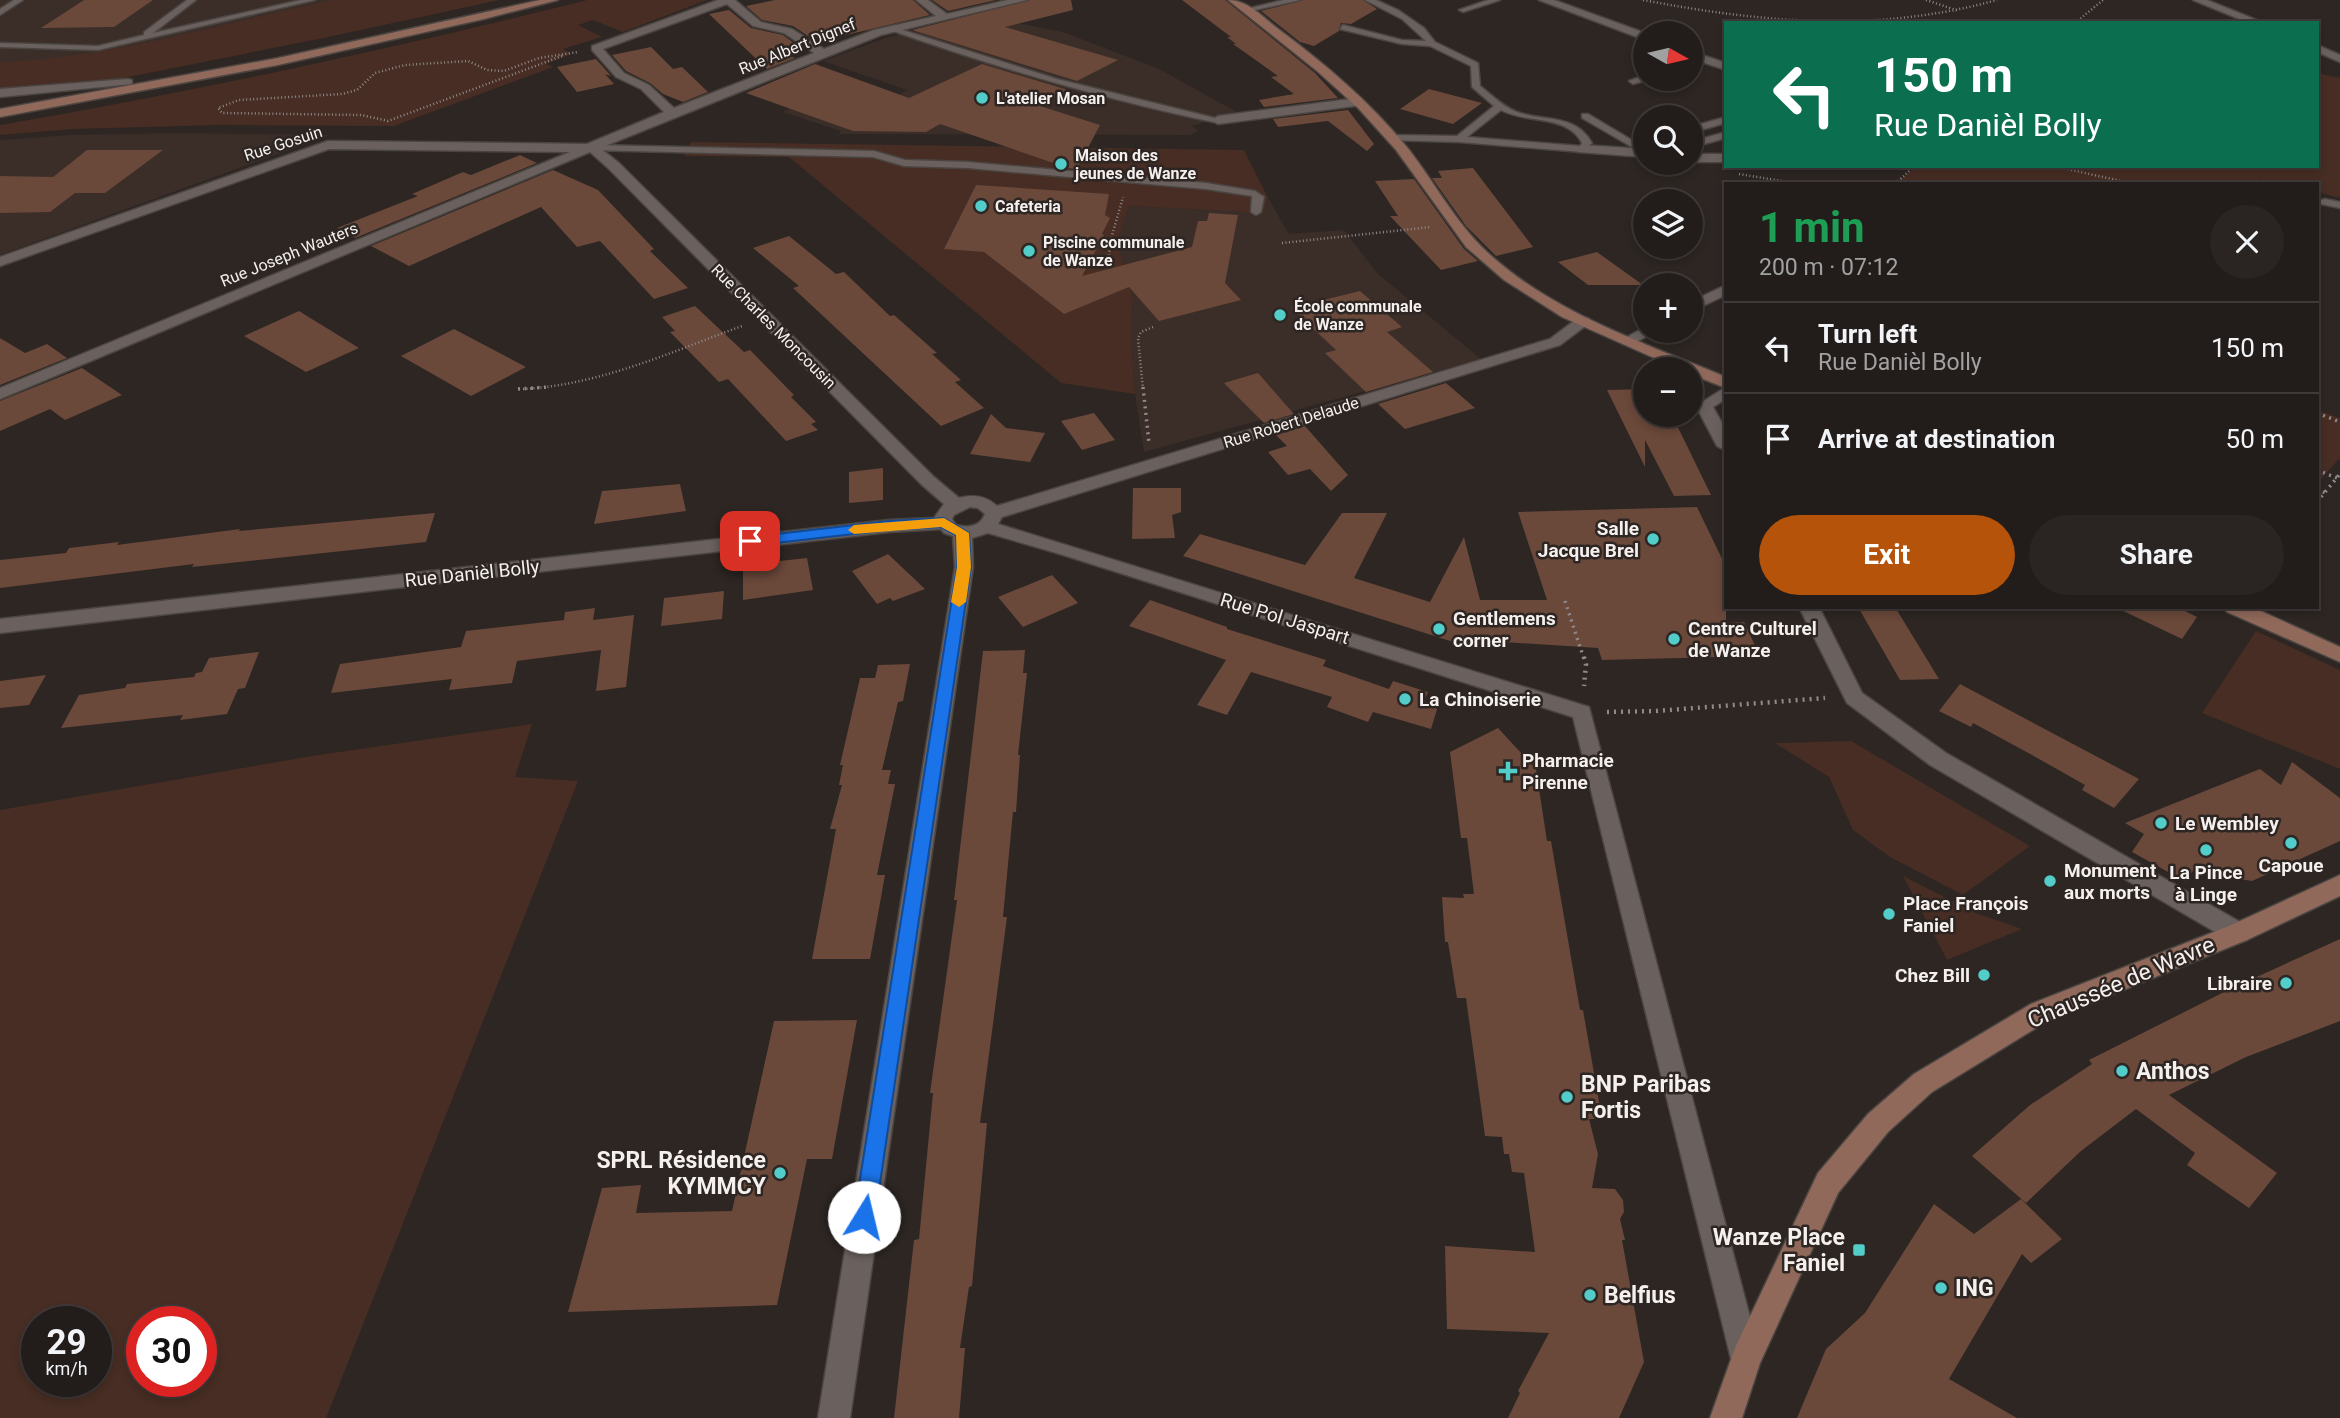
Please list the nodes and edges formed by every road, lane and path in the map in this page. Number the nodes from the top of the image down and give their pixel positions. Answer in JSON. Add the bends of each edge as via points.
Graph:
{"nodes":[{"id":1,"x":192,"y":0,"type":"edge"},
{"id":2,"x":311,"y":0,"type":"edge"},
{"id":3,"x":527,"y":0,"type":"edge"},
{"id":4,"x":553,"y":0,"type":"edge"},
{"id":5,"x":729,"y":0,"type":"edge"},
{"id":6,"x":921,"y":0,"type":"edge"},
{"id":7,"x":1022,"y":0,"type":"edge"},
{"id":8,"x":1233,"y":0,"type":"edge"},
{"id":9,"x":1296,"y":0,"type":"edge"},
{"id":10,"x":1369,"y":0,"type":"edge"},
{"id":11,"x":1496,"y":0,"type":"edge"},
{"id":12,"x":1564,"y":0,"type":"edge"},
{"id":13,"x":1643,"y":0,"type":"edge"},
{"id":14,"x":1926,"y":0,"type":"edge"},
{"id":15,"x":1997,"y":0,"type":"edge"},
{"id":16,"x":2103,"y":0,"type":"edge"},
{"id":17,"x":2198,"y":0,"type":"edge"},
{"id":18,"x":1548,"y":2,"type":"edge"},
{"id":19,"x":15,"y":3,"type":"edge"},
{"id":20,"x":0,"y":5,"type":"edge"},
{"id":21,"x":1463,"y":9,"type":"dead end"},
{"id":22,"x":1246,"y":10,"type":"junction"},
{"id":23,"x":1959,"y":11,"type":"junction"},
{"id":24,"x":0,"y":13,"type":"edge"},
{"id":25,"x":946,"y":18,"type":"junction"},
{"id":26,"x":1799,"y":21,"type":"edge"},
{"id":27,"x":1840,"y":21,"type":"edge"},
{"id":28,"x":2077,"y":21,"type":"edge"},
{"id":29,"x":2254,"y":21,"type":"edge"},
{"id":30,"x":1343,"y":27,"type":"dead end"},
{"id":31,"x":893,"y":28,"type":"junction"},
{"id":32,"x":1633,"y":33,"type":"edge"},
{"id":33,"x":142,"y":37,"type":"junction"},
{"id":34,"x":1432,"y":44,"type":"junction"},
{"id":35,"x":0,"y":45,"type":"edge"},
{"id":36,"x":596,"y":48,"type":"junction"},
{"id":37,"x":2319,"y":49,"type":"edge"},
{"id":38,"x":822,"y":53,"type":"junction"},
{"id":39,"x":562,"y":56,"type":"junction"},
{"id":40,"x":1703,"y":58,"type":"edge"},
{"id":41,"x":2340,"y":58,"type":"edge"},
{"id":42,"x":1724,"y":66,"type":"edge"},
{"id":43,"x":128,"y":82,"type":"junction"},
{"id":44,"x":0,"y":93,"type":"edge"},
{"id":45,"x":1359,"y":102,"type":"junction"},
{"id":46,"x":0,"y":105,"type":"edge"},
{"id":47,"x":1500,"y":106,"type":"junction"},
{"id":48,"x":0,"y":113,"type":"edge"},
{"id":49,"x":673,"y":114,"type":"junction"},
{"id":50,"x":1585,"y":116,"type":"dead end"},
{"id":51,"x":1218,"y":120,"type":"joint"},
{"id":52,"x":1724,"y":121,"type":"edge"},
{"id":53,"x":1703,"y":126,"type":"edge"},
{"id":54,"x":1724,"y":136,"type":"edge"},
{"id":55,"x":1392,"y":138,"type":"junction"},
{"id":56,"x":1459,"y":139,"type":"junction"},
{"id":57,"x":1703,"y":141,"type":"edge"},
{"id":58,"x":1633,"y":146,"type":"edge"},
{"id":59,"x":592,"y":148,"type":"junction"},
{"id":60,"x":1633,"y":148,"type":"edge"},
{"id":61,"x":1582,"y":149,"type":"junction"},
{"id":62,"x":1703,"y":158,"type":"edge"},
{"id":63,"x":1724,"y":158,"type":"edge"},
{"id":64,"x":1912,"y":168,"type":"edge"},
{"id":65,"x":2063,"y":168,"type":"edge"},
{"id":66,"x":1128,"y":180,"type":"junction"},
{"id":67,"x":1897,"y":182,"type":"edge"},
{"id":68,"x":2125,"y":182,"type":"edge"},
{"id":69,"x":2325,"y":202,"type":"dead end"},
{"id":70,"x":2340,"y":205,"type":"edge"},
{"id":71,"x":1256,"y":212,"type":"dead end"},
{"id":72,"x":1453,"y":225,"type":"junction"},
{"id":73,"x":1282,"y":243,"type":"dead end"},
{"id":74,"x":0,"y":262,"type":"edge"},
{"id":75,"x":1108,"y":262,"type":"dead end"},
{"id":76,"x":1724,"y":290,"type":"edge"},
{"id":77,"x":1703,"y":301,"type":"edge"},
{"id":78,"x":766,"y":318,"type":"junction"},
{"id":79,"x":1583,"y":321,"type":"junction"},
{"id":80,"x":1153,"y":327,"type":"dead end"},
{"id":81,"x":1633,"y":338,"type":"edge"},
{"id":82,"x":1628,"y":341,"type":"junction"},
{"id":83,"x":1724,"y":382,"type":"edge"},
{"id":84,"x":518,"y":389,"type":"dead end"},
{"id":85,"x":1724,"y":393,"type":"edge"},
{"id":86,"x":0,"y":394,"type":"edge"},
{"id":87,"x":2319,"y":414,"type":"edge"},
{"id":88,"x":2340,"y":422,"type":"edge"},
{"id":89,"x":1724,"y":442,"type":"edge"},
{"id":90,"x":1153,"y":464,"type":"junction"},
{"id":91,"x":2319,"y":471,"type":"edge"},
{"id":92,"x":2338,"y":476,"type":"edge"},
{"id":93,"x":2319,"y":490,"type":"edge"},
{"id":94,"x":2325,"y":493,"type":"junction"},
{"id":95,"x":2319,"y":500,"type":"edge"},
{"id":96,"x":956,"y":504,"type":"junction"},
{"id":97,"x":972,"y":524,"type":"junction"},
{"id":98,"x":1565,"y":601,"type":"dead end"},
{"id":99,"x":1810,"y":609,"type":"edge"},
{"id":100,"x":2238,"y":609,"type":"edge"},
{"id":101,"x":0,"y":626,"type":"edge"},
{"id":102,"x":2340,"y":655,"type":"edge"},
{"id":103,"x":1854,"y":698,"type":"junction"},
{"id":104,"x":1582,"y":712,"type":"junction"},
{"id":105,"x":2340,"y":885,"type":"edge"},
{"id":106,"x":2238,"y":933,"type":"junction"},
{"id":107,"x":1746,"y":1359,"type":"junction"},
{"id":108,"x":834,"y":1418,"type":"edge"},
{"id":109,"x":1726,"y":1418,"type":"edge"}],
"edges":[{"from":1,"to":33,"type":"lane"},
{"from":2,"to":33,"type":"lane"},
{"from":3,"to":43,"type":"main road"},
{"from":4,"to":48,"type":"main road","via":[[145,88]]},
{"from":5,"to":36,"type":"street"},
{"from":5,"to":38,"type":"street","via":[[757,24],[788,31]]},
{"from":6,"to":25,"type":"street"},
{"from":7,"to":25,"type":"street","name":"Rue Albert Dignef"},
{"from":8,"to":22,"type":"main road"},
{"from":9,"to":22,"type":"lane"},
{"from":10,"to":34,"type":"lane","via":[[1427,33]]},
{"from":11,"to":21,"type":"lane"},
{"from":12,"to":18,"type":"street"},
{"from":13,"to":26,"type":"path","via":[[1703,12]]},
{"from":14,"to":23,"type":"path"},
{"from":15,"to":23,"type":"path"},
{"from":16,"to":28,"type":"path"},
{"from":17,"to":29,"type":"street"},
{"from":18,"to":32,"type":"street"},
{"from":19,"to":20,"type":"lane"},
{"from":19,"to":24,"type":"lane"},
{"from":22,"to":45,"type":"main road"},
{"from":23,"to":27,"type":"path"},
{"from":25,"to":31,"type":"street","name":"Rue Albert Dignef"},
{"from":30,"to":34,"type":"lane","via":[[1402,42]]},
{"from":31,"to":38,"type":"street","name":"Rue Albert Dignef"},
{"from":31,"to":51,"type":"lane","via":[[1150,106]]},
{"from":33,"to":35,"type":"lane","via":[[98,48]]},
{"from":34,"to":47,"type":"lane","via":[[1475,65],[1476,87]]},
{"from":36,"to":39,"type":"path"},
{"from":36,"to":49,"type":"street","via":[[620,75],[645,87]]},
{"from":37,"to":41,"type":"street"},
{"from":38,"to":49,"type":"street","name":"Rue Albert Dignef"},
{"from":39,"to":39,"type":"path","via":[[539,58],[504,71],[487,70],[468,61],[405,65],[375,73],[357,90],[342,94],[239,100],[218,108],[222,113],[361,115],[388,121]]},
{"from":40,"to":42,"type":"street"},
{"from":43,"to":44,"type":"street"},
{"from":43,"to":46,"type":"main road"},
{"from":45,"to":51,"type":"street"},
{"from":45,"to":55,"type":"main road"},
{"from":47,"to":56,"type":"lane"},
{"from":47,"to":61,"type":"lane","via":[[1514,114],[1551,119],[1574,128],[1585,136],[1587,143]]},
{"from":49,"to":59,"type":"street","name":"Rue Albert Dignef"},
{"from":50,"to":58,"type":"lane"},
{"from":52,"to":53,"type":"lane"},
{"from":54,"to":57,"type":"lane"},
{"from":55,"to":56,"type":"lane"},
{"from":55,"to":72,"type":"main road"},
{"from":56,"to":61,"type":"lane"},
{"from":59,"to":66,"type":"lane","via":[[874,155],[904,163]]},
{"from":59,"to":74,"type":"street","name":"Rue Gosuin","via":[[328,145]]},
{"from":59,"to":78,"type":"street","name":"Rue Charles Moncousin"},
{"from":59,"to":86,"type":"street","name":"Rue Joseph Wauters"},
{"from":60,"to":61,"type":"street"},
{"from":62,"to":63,"type":"street"},
{"from":64,"to":67,"type":"path"},
{"from":65,"to":68,"type":"path"},
{"from":66,"to":71,"type":"lane","via":[[1250,191],[1259,197]]},
{"from":66,"to":75,"type":"path"},
{"from":69,"to":70,"type":"lane"},
{"from":72,"to":73,"type":"path"},
{"from":72,"to":79,"type":"main road","via":[[1511,279]]},
{"from":76,"to":77,"type":"street"},
{"from":78,"to":84,"type":"path","via":[[594,377]]},
{"from":78,"to":96,"type":"street","name":"Rue Charles Moncousin"},
{"from":79,"to":82,"type":"main road"},
{"from":79,"to":90,"type":"street","name":"Rue Robert Delaude","via":[[1555,342]]},
{"from":80,"to":90,"type":"path","via":[[1138,338]]},
{"from":81,"to":82,"type":"street"},
{"from":82,"to":83,"type":"main road"},
{"from":85,"to":89,"type":"street","via":[[1704,406]]},
{"from":87,"to":88,"type":"path"},
{"from":90,"to":97,"type":"street","name":"Rue Robert Delaude"},
{"from":91,"to":92,"type":"path"},
{"from":92,"to":94,"type":"path"},
{"from":93,"to":94,"type":"path"},
{"from":94,"to":95,"type":"path"},
{"from":96,"to":97,"type":"street","via":[[946,511]]},
{"from":96,"to":97,"type":"street","name":"Rue Pol Jaspart","via":[[983,503]]},
{"from":97,"to":101,"type":"street","name":"Rue Danièl Bolly","via":[[889,526]]},
{"from":97,"to":104,"type":"street","name":"Rue Pol Jaspart"},
{"from":97,"to":108,"type":"street"},
{"from":98,"to":104,"type":"path","via":[[1586,664]]},
{"from":99,"to":103,"type":"street"},
{"from":100,"to":102,"type":"main road"},
{"from":103,"to":104,"type":"path"},
{"from":103,"to":106,"type":"street","via":[[1938,759]]},
{"from":104,"to":107,"type":"street"},
{"from":105,"to":106,"type":"main road","name":"Chaussée de Wavre"},
{"from":106,"to":107,"type":"main road","name":"Chaussée de Wavre","via":[[2040,1012],[1923,1083],[1878,1123],[1828,1183]]},
{"from":107,"to":109,"type":"main road","name":"Chaussée de Wavre"}]}
